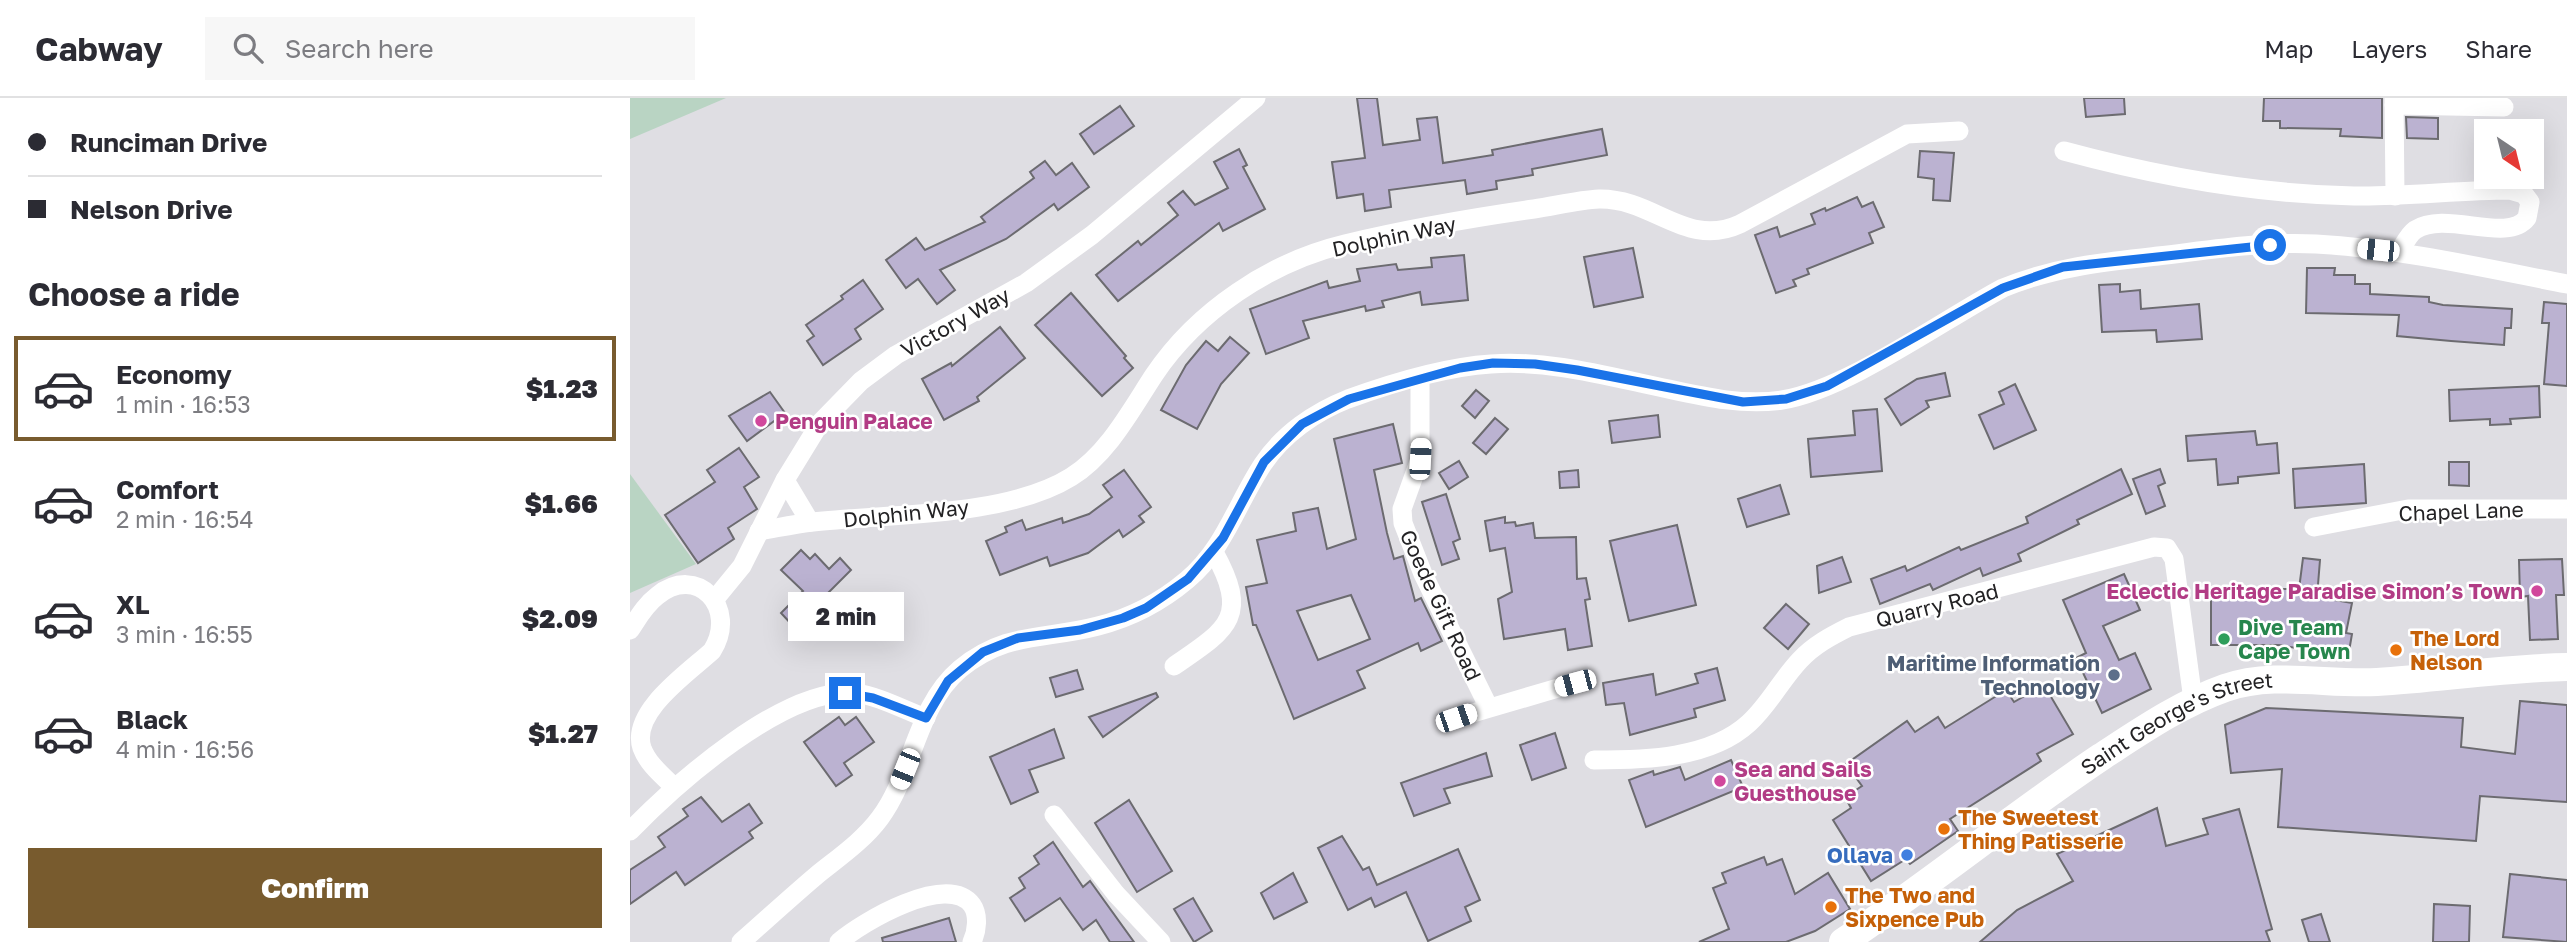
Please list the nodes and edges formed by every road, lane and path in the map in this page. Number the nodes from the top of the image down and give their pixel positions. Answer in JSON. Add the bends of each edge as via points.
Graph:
{"nodes":[{"id":1,"x":1256,"y":98,"type":"edge"},
{"id":2,"x":2394,"y":102,"type":"edge"},
{"id":3,"x":2504,"y":107,"type":"dead end"},
{"id":4,"x":1959,"y":131,"type":"dead end"},
{"id":5,"x":2064,"y":151,"type":"dead end"},
{"id":6,"x":2395,"y":196,"type":"junction"},
{"id":7,"x":2399,"y":252,"type":"junction"},
{"id":8,"x":2567,"y":284,"type":"edge"},
{"id":9,"x":1420,"y":379,"type":"junction"},
{"id":10,"x":785,"y":480,"type":"junction"},
{"id":11,"x":2567,"y":509,"type":"edge"},
{"id":12,"x":810,"y":522,"type":"junction"},
{"id":13,"x":2314,"y":527,"type":"dead end"},
{"id":14,"x":759,"y":531,"type":"junction"},
{"id":15,"x":1214,"y":552,"type":"junction"},
{"id":16,"x":715,"y":599,"type":"junction"},
{"id":17,"x":630,"y":630,"type":"edge"},
{"id":18,"x":1174,"y":666,"type":"dead end"},
{"id":19,"x":2567,"y":667,"type":"edge"},
{"id":20,"x":1575,"y":683,"type":"dead end"},
{"id":21,"x":2193,"y":700,"type":"junction"},
{"id":22,"x":1488,"y":706,"type":"junction"},
{"id":23,"x":926,"y":718,"type":"junction"},
{"id":24,"x":1456,"y":718,"type":"dead end"},
{"id":25,"x":1594,"y":760,"type":"dead end"},
{"id":26,"x":673,"y":786,"type":"junction"},
{"id":27,"x":1054,"y":815,"type":"dead end"},
{"id":28,"x":630,"y":831,"type":"edge"},
{"id":29,"x":741,"y":942,"type":"edge"},
{"id":30,"x":839,"y":942,"type":"edge"},
{"id":31,"x":972,"y":942,"type":"edge"},
{"id":32,"x":1161,"y":942,"type":"edge"},
{"id":33,"x":1843,"y":942,"type":"edge"}],
"edges":[{"from":1,"to":10,"type":"street","name":"Victory Way","via":[[1026,283],[906,349],[861,382],[820,423]]},
{"from":2,"to":3,"type":"street"},
{"from":2,"to":6,"type":"street"},
{"from":4,"to":12,"type":"street","name":"Dolphin Way","via":[[1907,134],[1740,224],[1714,233],[1702,233],[1638,205],[1598,199],[1343,244],[1261,279],[1219,306],[1180,341],[1111,439],[1075,475],[1060,483],[990,503]]},
{"from":5,"to":6,"type":"street","via":[[2230,188]]},
{"from":6,"to":7,"type":"street","via":[[2510,190],[2524,194],[2530,202],[2527,218],[2515,227],[2432,223],[2411,233]]},
{"from":7,"to":8,"type":"street"},
{"from":7,"to":9,"type":"street","via":[[2314,244],[2248,246],[2063,267],[2003,288],[1827,386],[1786,399],[1743,402],[1535,364],[1482,365]]},
{"from":9,"to":15,"type":"street","via":[[1349,399],[1316,414],[1289,434],[1264,462]]},
{"from":9,"to":22,"type":"street","name":"Goede Gift Road","via":[[1420,459],[1402,509],[1403,523]]},
{"from":10,"to":12,"type":"street"},
{"from":10,"to":14,"type":"street","name":"Victory Way"},
{"from":11,"to":13,"type":"street","name":"Chapel Lane","via":[[2407,509]]},
{"from":12,"to":14,"type":"street","name":"Dolphin Way"},
{"from":14,"to":16,"type":"street","name":"Victory Way","via":[[742,566]]},
{"from":15,"to":18,"type":"street","via":[[1228,578],[1230,616],[1220,635]]},
{"from":15,"to":23,"type":"street","via":[[1188,579],[1123,618],[1080,630],[1018,638],[983,652],[948,681]]},
{"from":16,"to":17,"type":"street","via":[[701,588],[672,587],[657,595]]},
{"from":16,"to":26,"type":"street","via":[[722,618],[718,641],[656,702],[641,728],[640,741],[648,760]]},
{"from":19,"to":21,"type":"main road","name":"Saint George's Street","via":[[2510,667],[2375,682],[2268,679]]},
{"from":20,"to":22,"type":"street"},
{"from":21,"to":25,"type":"street","name":"Quarry Road","via":[[2174,559],[2167,548],[2154,547],[1849,627],[1819,643],[1748,724],[1715,744],[1691,752]]},
{"from":21,"to":33,"type":"main road","name":"Saint George's Street","via":[[2054,788]]},
{"from":22,"to":24,"type":"street"},
{"from":23,"to":26,"type":"street","via":[[856,693],[831,695],[751,730]]},
{"from":23,"to":29,"type":"street","via":[[895,794],[876,823]]},
{"from":26,"to":28,"type":"street"},
{"from":27,"to":32,"type":"street"},
{"from":30,"to":31,"type":"street","via":[[870,919],[950,893],[972,906],[977,922]]}]}
